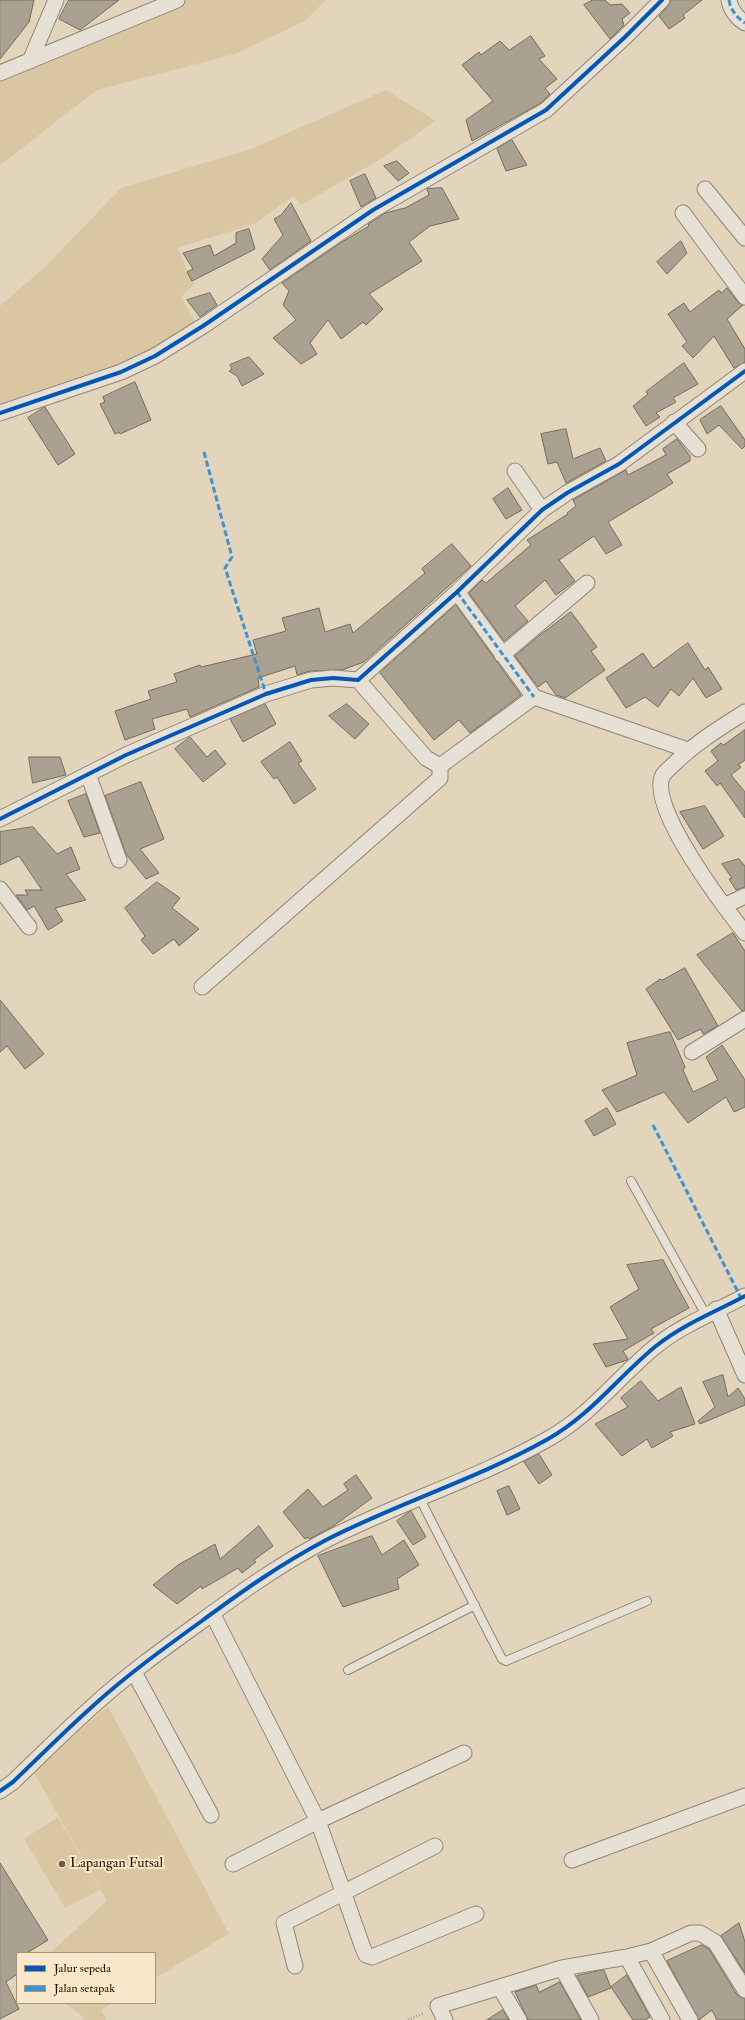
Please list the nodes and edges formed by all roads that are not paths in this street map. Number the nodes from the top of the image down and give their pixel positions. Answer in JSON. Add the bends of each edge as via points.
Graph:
{"nodes":[{"id":1,"x":56,"y":0,"type":"edge"},
{"id":2,"x":177,"y":0,"type":"edge"},
{"id":3,"x":662,"y":0,"type":"edge"},
{"id":4,"x":729,"y":0,"type":"edge"},
{"id":5,"x":745,"y":23,"type":"edge"},
{"id":6,"x":30,"y":61,"type":"junction"},
{"id":7,"x":0,"y":73,"type":"edge"},
{"id":8,"x":705,"y":189,"type":"dead end"},
{"id":9,"x":683,"y":213,"type":"dead end"},
{"id":10,"x":745,"y":238,"type":"edge"},
{"id":11,"x":745,"y":297,"type":"edge"},
{"id":12,"x":745,"y":371,"type":"edge"},
{"id":13,"x":0,"y":413,"type":"edge"},
{"id":14,"x":674,"y":422,"type":"junction"},
{"id":15,"x":698,"y":449,"type":"dead end"},
{"id":16,"x":515,"y":471,"type":"dead end"},
{"id":17,"x":542,"y":510,"type":"junction"},
{"id":18,"x":587,"y":583,"type":"dead end"},
{"id":19,"x":457,"y":592,"type":"junction"},
{"id":20,"x":502,"y":655,"type":"junction"},
{"id":21,"x":358,"y":680,"type":"junction"},
{"id":22,"x":534,"y":697,"type":"junction"},
{"id":23,"x":745,"y":712,"type":"edge"},
{"id":24,"x":688,"y":750,"type":"junction"},
{"id":25,"x":440,"y":766,"type":"junction"},
{"id":26,"x":88,"y":774,"type":"junction"},
{"id":27,"x":0,"y":819,"type":"edge"},
{"id":28,"x":119,"y":860,"type":"dead end"},
{"id":29,"x":0,"y":889,"type":"edge"},
{"id":30,"x":745,"y":896,"type":"edge"},
{"id":31,"x":724,"y":906,"type":"junction"},
{"id":32,"x":29,"y":926,"type":"dead end"},
{"id":33,"x":745,"y":933,"type":"edge"},
{"id":34,"x":202,"y":987,"type":"dead end"},
{"id":35,"x":745,"y":1019,"type":"edge"},
{"id":36,"x":692,"y":1052,"type":"dead end"},
{"id":37,"x":631,"y":1181,"type":"dead end"},
{"id":38,"x":745,"y":1296,"type":"edge"},
{"id":39,"x":711,"y":1312,"type":"junction"},
{"id":40,"x":745,"y":1375,"type":"edge"},
{"id":41,"x":419,"y":1497,"type":"junction"},
{"id":42,"x":647,"y":1600,"type":"dead end"},
{"id":43,"x":475,"y":1605,"type":"junction"},
{"id":44,"x":212,"y":1613,"type":"junction"},
{"id":45,"x":348,"y":1670,"type":"dead end"},
{"id":46,"x":134,"y":1672,"type":"junction"},
{"id":47,"x":464,"y":1753,"type":"dead end"},
{"id":48,"x":0,"y":1791,"type":"edge"},
{"id":49,"x":745,"y":1796,"type":"edge"},
{"id":50,"x":211,"y":1814,"type":"dead end"},
{"id":51,"x":318,"y":1821,"type":"junction"},
{"id":52,"x":435,"y":1846,"type":"dead end"},
{"id":53,"x":572,"y":1860,"type":"dead end"},
{"id":54,"x":233,"y":1864,"type":"dead end"},
{"id":55,"x":343,"y":1892,"type":"junction"},
{"id":56,"x":476,"y":1914,"type":"dead end"},
{"id":57,"x":651,"y":1951,"type":"junction"},
{"id":58,"x":627,"y":1957,"type":"junction"},
{"id":59,"x":295,"y":1966,"type":"dead end"},
{"id":60,"x":562,"y":1968,"type":"junction"},
{"id":61,"x":500,"y":1988,"type":"junction"},
{"id":62,"x":745,"y":1990,"type":"edge"},
{"id":63,"x":445,"y":2020,"type":"edge"},
{"id":64,"x":519,"y":2020,"type":"edge"},
{"id":65,"x":591,"y":2020,"type":"edge"},
{"id":66,"x":662,"y":2020,"type":"edge"},
{"id":67,"x":690,"y":2020,"type":"edge"}],
"edges":[{"from":1,"to":6,"type":"street"},
{"from":2,"to":6,"type":"street"},
{"from":3,"to":13,"type":"street","via":[[546,110],[373,210],[155,356],[121,372]]},
{"from":4,"to":5,"type":"street","via":[[739,19]]},
{"from":6,"to":7,"type":"street"},
{"from":8,"to":10,"type":"street"},
{"from":9,"to":11,"type":"street"},
{"from":12,"to":14,"type":"street"},
{"from":14,"to":15,"type":"street"},
{"from":14,"to":17,"type":"street","via":[[619,464],[566,493]]},
{"from":16,"to":17,"type":"street"},
{"from":17,"to":19,"type":"street"},
{"from":18,"to":20,"type":"street"},
{"from":19,"to":20,"type":"street"},
{"from":19,"to":21,"type":"street"},
{"from":20,"to":22,"type":"street"},
{"from":21,"to":25,"type":"street","via":[[426,758]]},
{"from":21,"to":26,"type":"street","via":[[333,678],[289,685],[134,751]]},
{"from":22,"to":24,"type":"street"},
{"from":22,"to":25,"type":"street"},
{"from":23,"to":24,"type":"street"},
{"from":24,"to":31,"type":"street","via":[[663,775],[662,798],[675,829]]},
{"from":25,"to":34,"type":"street","via":[[440,778]]},
{"from":26,"to":27,"type":"street"},
{"from":26,"to":28,"type":"street"},
{"from":29,"to":32,"type":"street"},
{"from":30,"to":31,"type":"street"},
{"from":31,"to":33,"type":"street"},
{"from":35,"to":36,"type":"street"},
{"from":37,"to":39,"type":"lane"},
{"from":38,"to":39,"type":"street"},
{"from":39,"to":40,"type":"street"},
{"from":39,"to":41,"type":"street","via":[[658,1344],[577,1421],[548,1439],[482,1472]]},
{"from":41,"to":43,"type":"lane"},
{"from":41,"to":44,"type":"street","via":[[327,1540],[270,1571]]},
{"from":42,"to":43,"type":"lane","via":[[508,1661],[502,1659]]},
{"from":43,"to":45,"type":"lane"},
{"from":44,"to":46,"type":"street"},
{"from":44,"to":51,"type":"street"},
{"from":46,"to":48,"type":"street"},
{"from":46,"to":50,"type":"street"},
{"from":47,"to":51,"type":"street"},
{"from":49,"to":53,"type":"street"},
{"from":51,"to":54,"type":"street"},
{"from":51,"to":55,"type":"street"},
{"from":52,"to":55,"type":"street"},
{"from":55,"to":56,"type":"street","via":[[366,1955],[372,1957]]},
{"from":55,"to":59,"type":"street","via":[[284,1923]]},
{"from":57,"to":58,"type":"street"},
{"from":57,"to":62,"type":"street","via":[[691,1933],[700,1933],[715,1942]]},
{"from":57,"to":67,"type":"street"},
{"from":58,"to":60,"type":"street"},
{"from":58,"to":66,"type":"street"},
{"from":60,"to":61,"type":"street"},
{"from":60,"to":65,"type":"street"},
{"from":61,"to":63,"type":"street","via":[[438,2006]]},
{"from":61,"to":64,"type":"street"}]}
